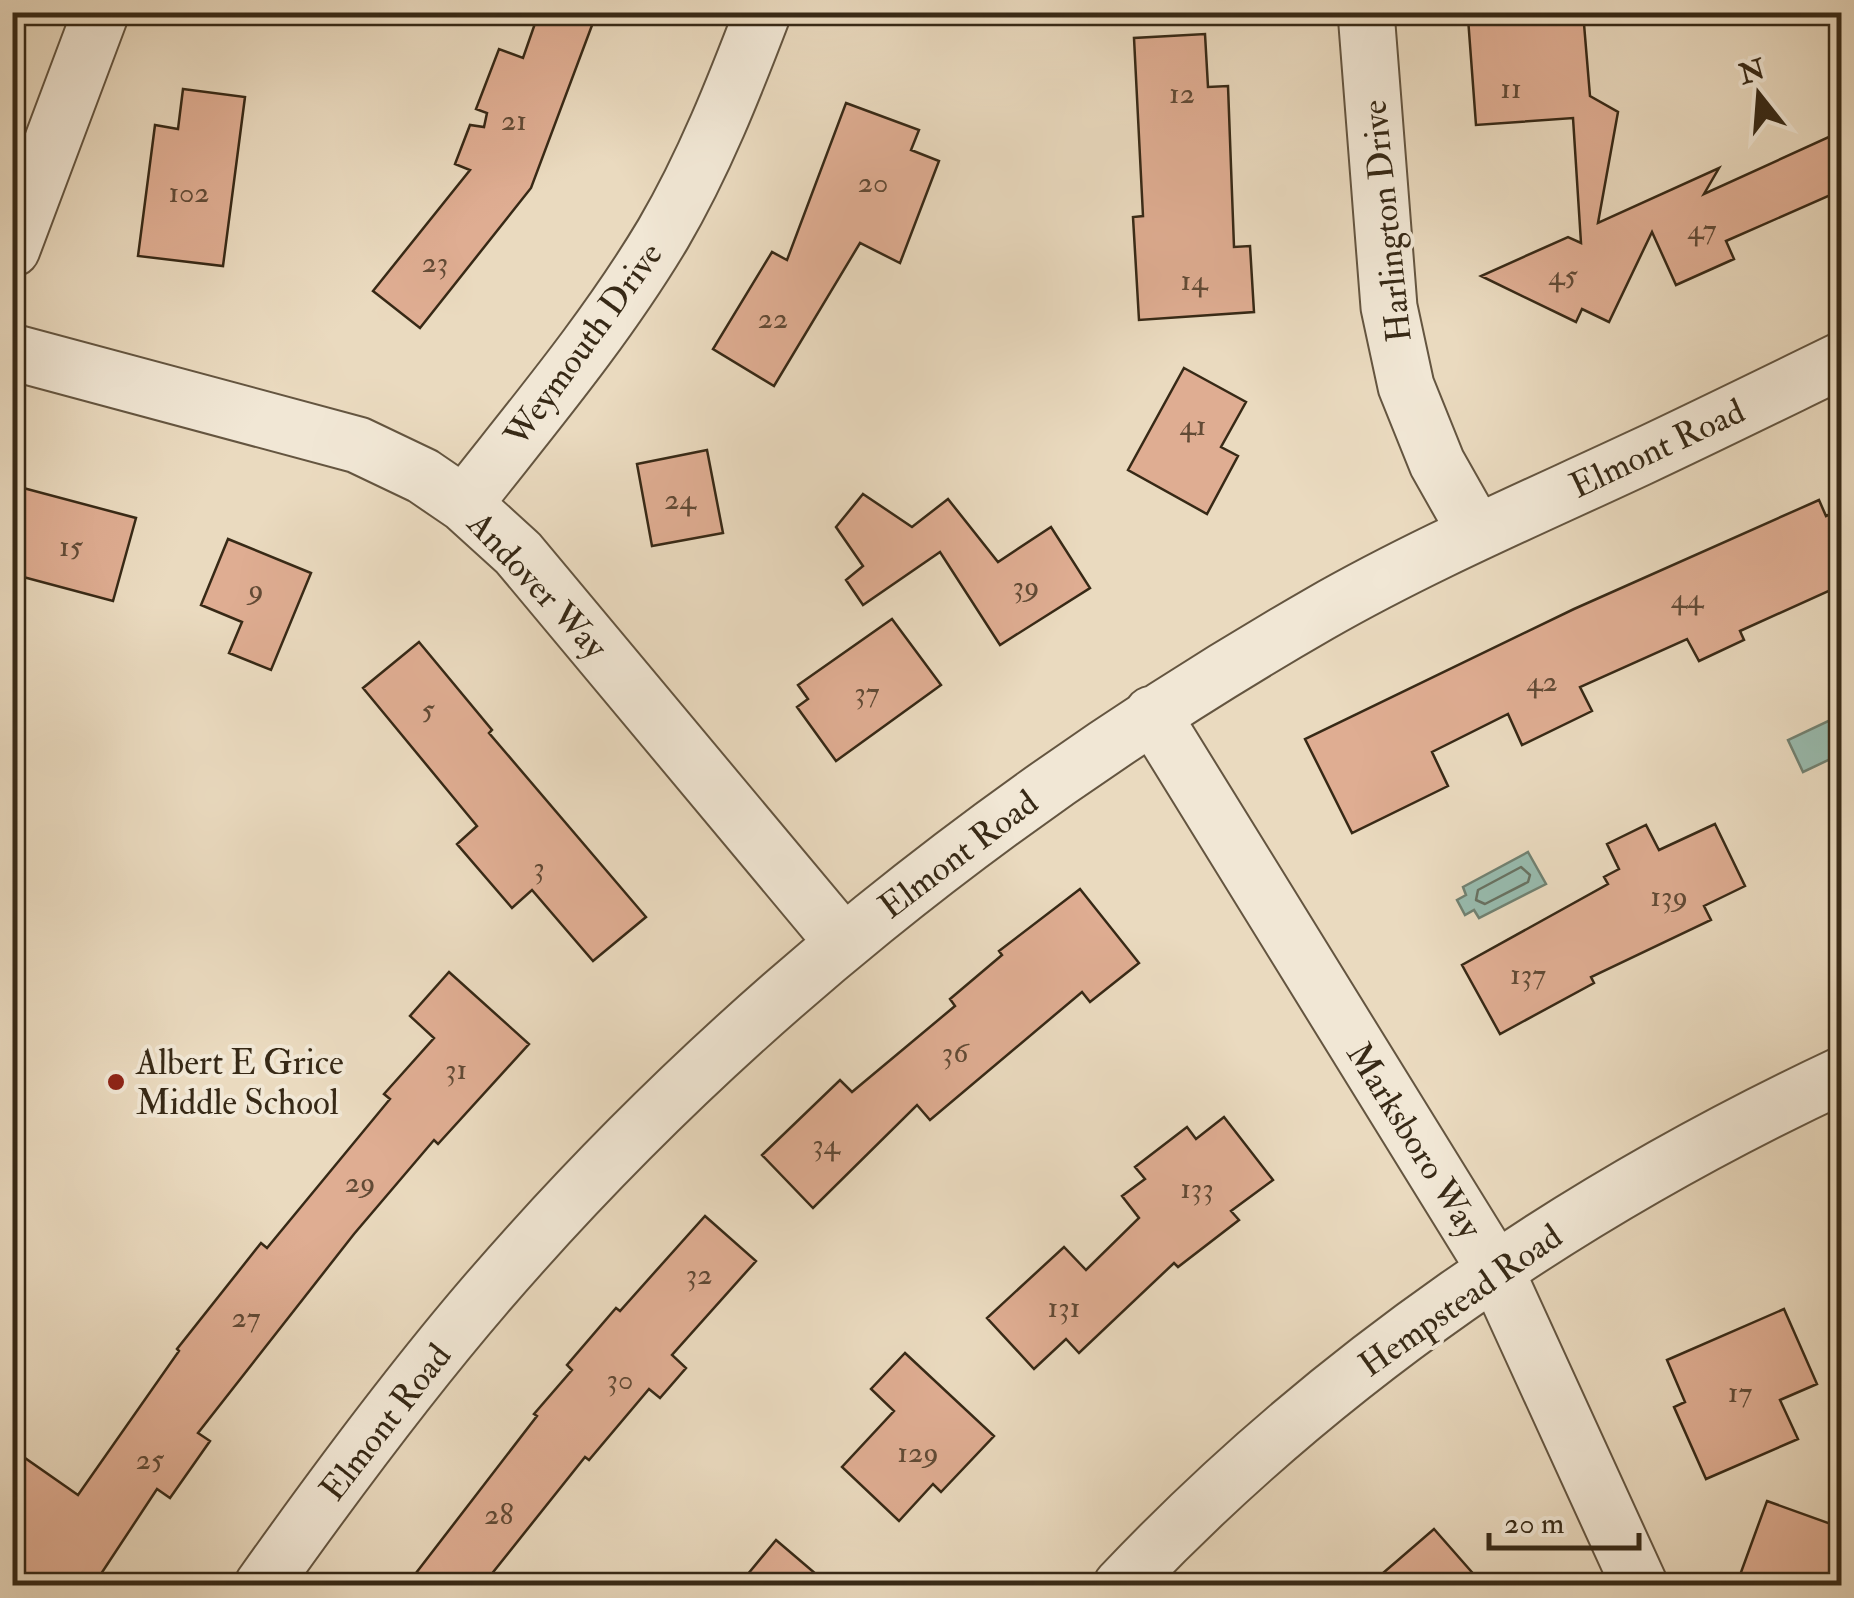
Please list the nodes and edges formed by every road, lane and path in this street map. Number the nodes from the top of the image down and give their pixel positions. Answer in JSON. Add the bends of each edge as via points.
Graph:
{"nodes":[{"id":1,"x":101,"y":12,"type":"edge"},
{"id":2,"x":763,"y":12,"type":"edge"},
{"id":3,"x":1366,"y":12,"type":"edge"},
{"id":4,"x":12,"y":249,"type":"edge"},
{"id":5,"x":12,"y":352,"type":"edge"},
{"id":6,"x":1842,"y":360,"type":"edge"},
{"id":7,"x":464,"y":504,"type":"junction"},
{"id":8,"x":1476,"y":532,"type":"junction"},
{"id":9,"x":1152,"y":714,"type":"junction"},
{"id":10,"x":843,"y":942,"type":"junction"},
{"id":11,"x":1842,"y":1075,"type":"edge"},
{"id":12,"x":1495,"y":1269,"type":"junction"},
{"id":13,"x":262,"y":1586,"type":"edge"},
{"id":14,"x":1121,"y":1586,"type":"edge"},
{"id":15,"x":1640,"y":1586,"type":"edge"}],
"edges":[{"from":1,"to":4,"type":"street"},
{"from":2,"to":7,"type":"street","name":"Weymouth Drive","via":[[723,116],[664,233],[593,342]]},
{"from":3,"to":8,"type":"street","name":"Harlington Drive","via":[[1389,307],[1402,370],[1437,462]]},
{"from":5,"to":7,"type":"street","name":"Andover Way","via":[[358,445]]},
{"from":6,"to":8,"type":"street","name":"Elmont Road"},
{"from":7,"to":10,"type":"street","name":"Andover Way","via":[[518,553]]},
{"from":8,"to":9,"type":"street","name":"Elmont Road","via":[[1322,612]]},
{"from":9,"to":10,"type":"street","name":"Elmont Road","via":[[1002,817]]},
{"from":9,"to":12,"type":"street","name":"Marksboro Way"},
{"from":10,"to":13,"type":"street","name":"Elmont Road","via":[[594,1175],[485,1295],[349,1464]]},
{"from":11,"to":12,"type":"street","name":"Hempstead Road","via":[[1621,1189]]},
{"from":12,"to":14,"type":"street","name":"Hempstead Road","via":[[1283,1431]]},
{"from":12,"to":15,"type":"street","name":"Marksboro Way"}]}
